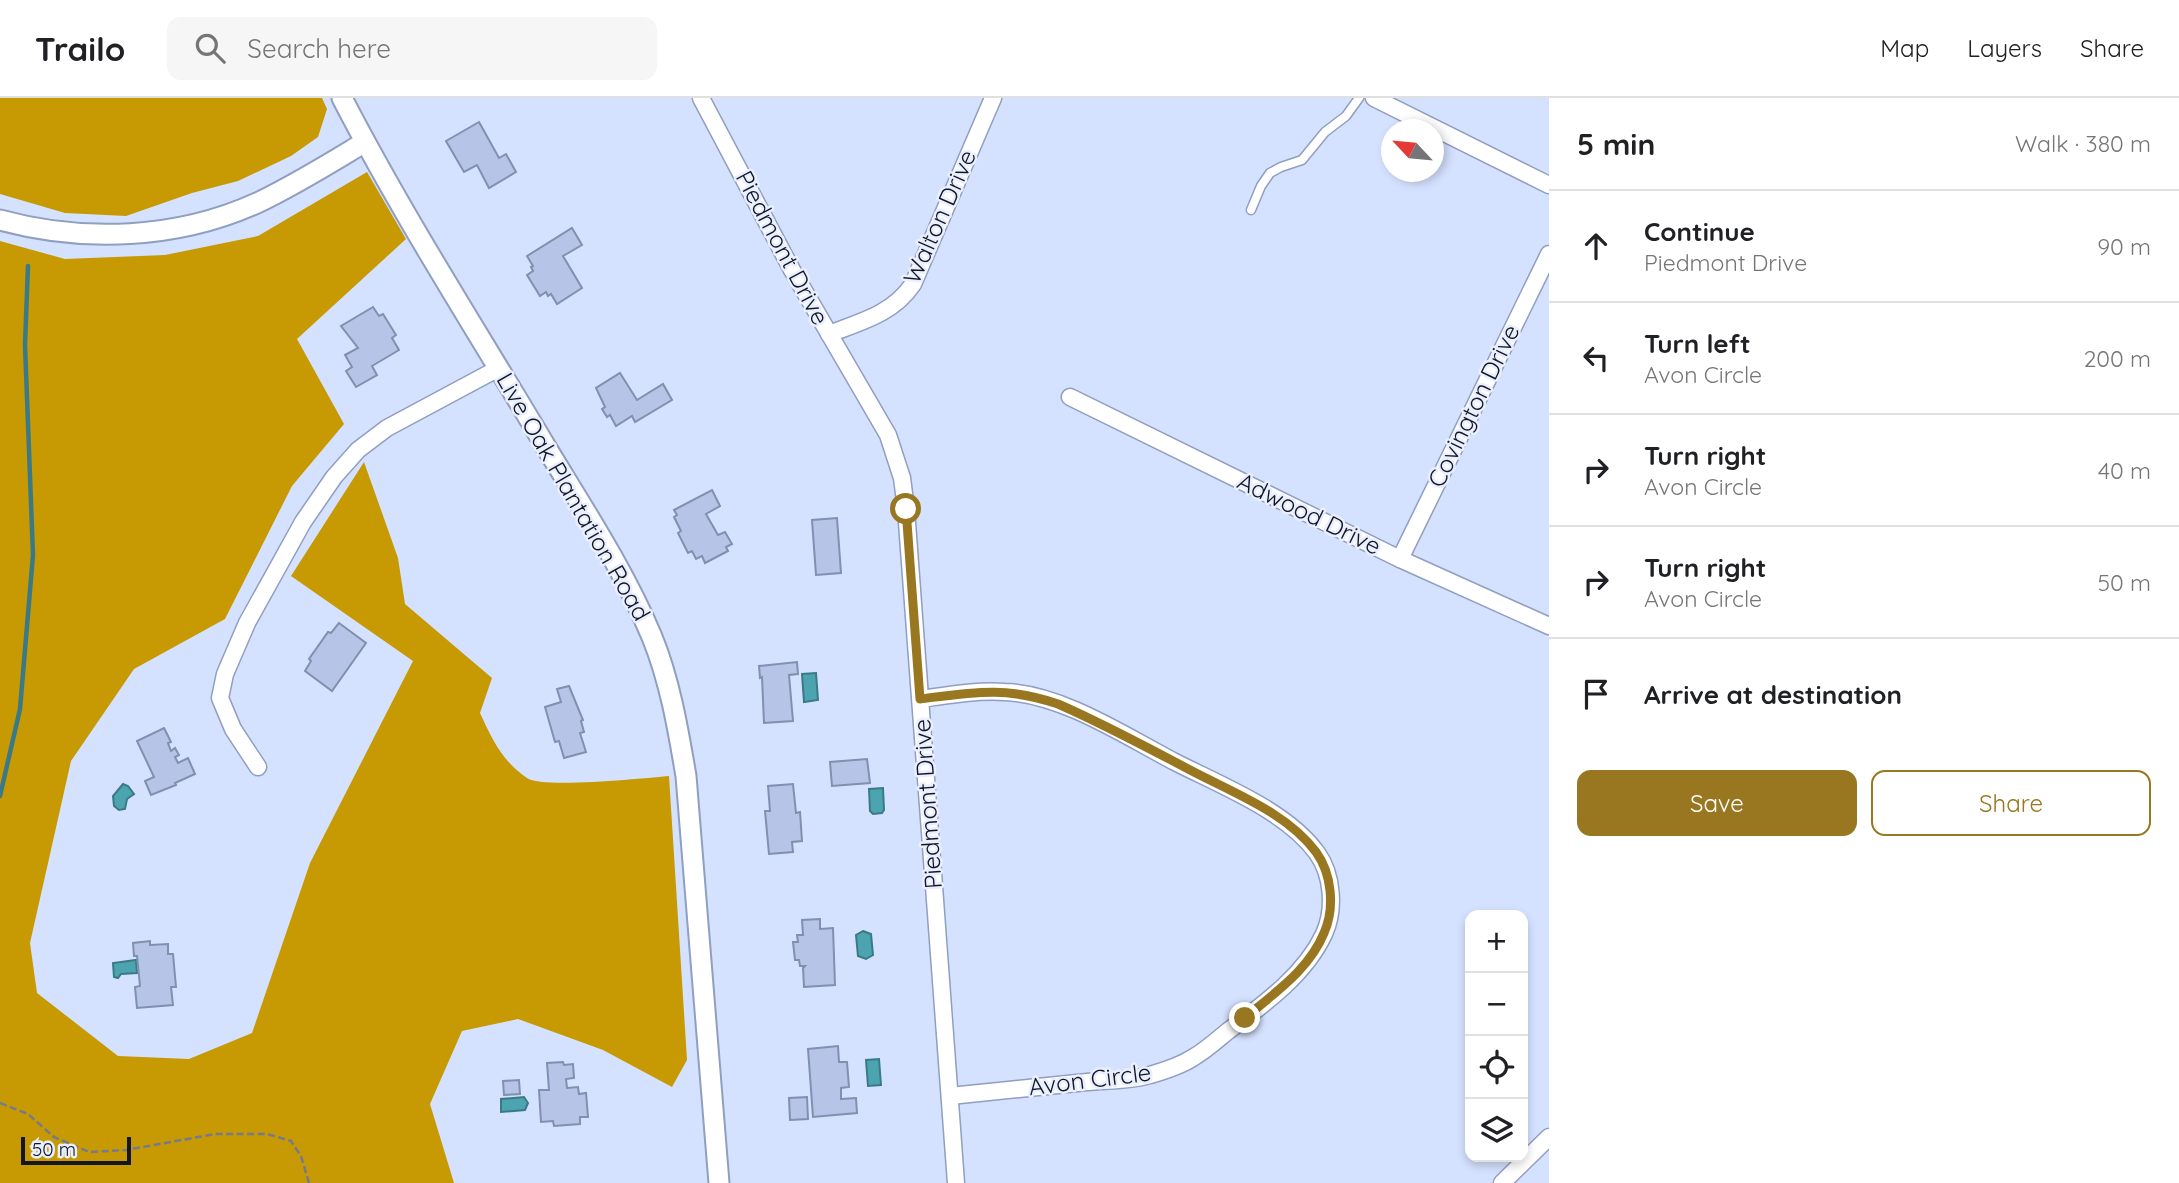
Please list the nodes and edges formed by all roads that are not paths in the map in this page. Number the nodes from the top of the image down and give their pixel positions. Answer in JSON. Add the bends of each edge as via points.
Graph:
{"nodes":[{"id":1,"x":342,"y":98,"type":"edge"},
{"id":2,"x":701,"y":98,"type":"edge"},
{"id":3,"x":993,"y":98,"type":"edge"},
{"id":4,"x":1359,"y":98,"type":"edge"},
{"id":5,"x":1374,"y":98,"type":"edge"},
{"id":6,"x":365,"y":142,"type":"junction"},
{"id":7,"x":1549,"y":185,"type":"edge"},
{"id":8,"x":1251,"y":210,"type":"dead end"},
{"id":9,"x":0,"y":220,"type":"edge"},
{"id":10,"x":1549,"y":254,"type":"edge"},
{"id":11,"x":829,"y":334,"type":"junction"},
{"id":12,"x":499,"y":368,"type":"junction"},
{"id":13,"x":1070,"y":397,"type":"dead end"},
{"id":14,"x":1400,"y":559,"type":"junction"},
{"id":15,"x":1549,"y":626,"type":"edge"},
{"id":16,"x":920,"y":699,"type":"junction"},
{"id":17,"x":258,"y":767,"type":"dead end"},
{"id":18,"x":950,"y":1096,"type":"junction"},
{"id":19,"x":1549,"y":1137,"type":"edge"},
{"id":20,"x":719,"y":1183,"type":"edge"},
{"id":21,"x":956,"y":1183,"type":"edge"},
{"id":22,"x":1502,"y":1183,"type":"edge"}],
"edges":[{"from":1,"to":6,"type":"street","name":"Live Oak Plantation Road"},
{"from":2,"to":11,"type":"street","name":"Piedmont Drive"},
{"from":3,"to":11,"type":"street","name":"Walton Drive","via":[[913,285],[879,315]]},
{"from":4,"to":8,"type":"lane","via":[[1302,160],[1270,173]]},
{"from":5,"to":7,"type":"street"},
{"from":6,"to":9,"type":"street","via":[[255,204],[170,229],[72,233]]},
{"from":6,"to":12,"type":"street","name":"Live Oak Plantation Road"},
{"from":10,"to":14,"type":"street","name":"Covington Drive"},
{"from":11,"to":16,"type":"street","name":"Piedmont Drive","via":[[895,451],[906,509]]},
{"from":12,"to":17,"type":"street","via":[[387,428],[358,450],[303,522],[247,623],[220,698],[233,729]]},
{"from":12,"to":20,"type":"street","name":"Live Oak Plantation Road","via":[[637,603],[665,676],[690,811]]},
{"from":13,"to":14,"type":"street","name":"Adwood Drive"},
{"from":14,"to":15,"type":"street","name":"Adwood Drive"},
{"from":16,"to":18,"type":"street","name":"Piedmont Drive"},
{"from":16,"to":18,"type":"street","name":"Avon Circle","via":[[1018,693],[1091,719],[1284,821],[1318,854],[1331,900],[1324,933],[1297,973],[1193,1058],[1149,1076]]},
{"from":18,"to":21,"type":"street","name":"Piedmont Drive"},
{"from":19,"to":22,"type":"street"}]}
